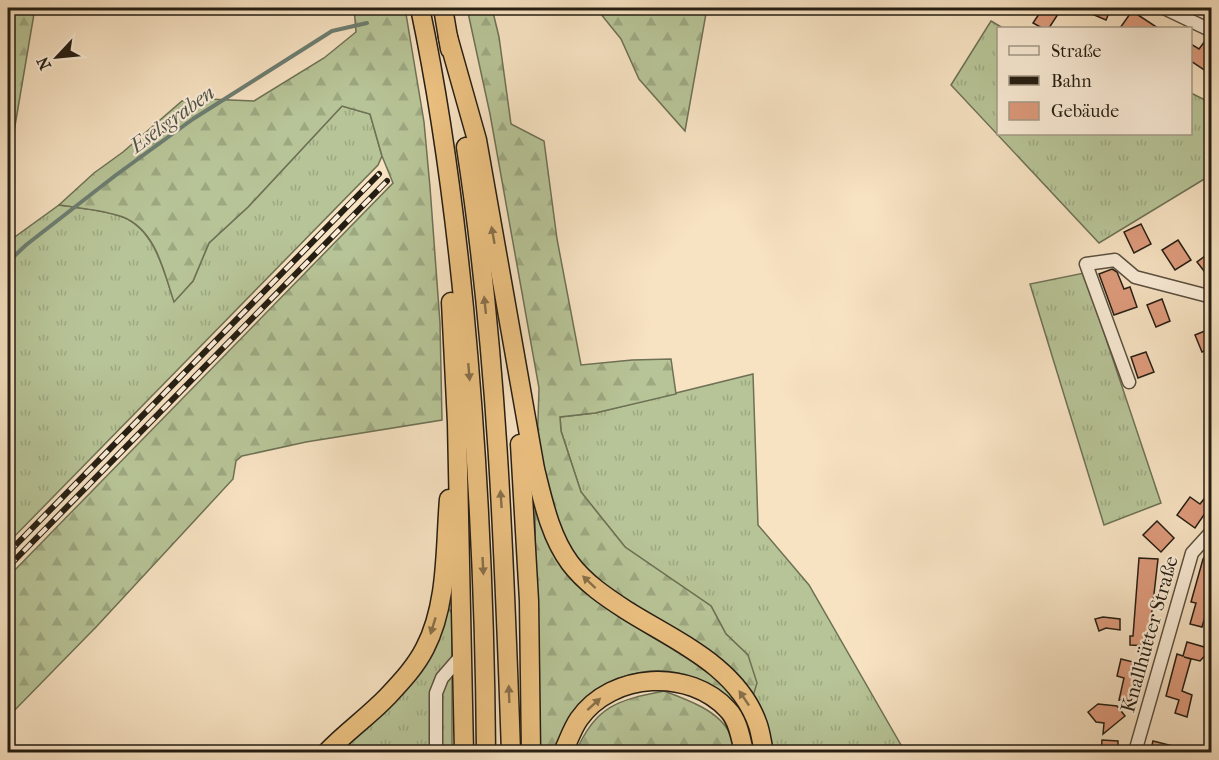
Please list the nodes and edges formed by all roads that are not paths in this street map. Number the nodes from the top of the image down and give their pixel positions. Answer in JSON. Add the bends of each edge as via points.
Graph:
{"nodes":[{"id":1,"x":420,"y":8,"type":"edge"},
{"id":2,"x":443,"y":8,"type":"edge"},
{"id":3,"x":1164,"y":8,"type":"edge"},
{"id":4,"x":1212,"y":31,"type":"edge"},
{"id":5,"x":448,"y":37,"type":"junction"},
{"id":6,"x":427,"y":43,"type":"junction"},
{"id":7,"x":1212,"y":297,"type":"edge"},
{"id":8,"x":513,"y":355,"type":"junction"},
{"id":9,"x":1129,"y":382,"type":"dead end"},
{"id":10,"x":457,"y":423,"type":"junction"},
{"id":11,"x":1212,"y":531,"type":"edge"},
{"id":12,"x":463,"y":654,"type":"junction"},
{"id":13,"x":327,"y":753,"type":"edge"},
{"id":14,"x":436,"y":753,"type":"edge"},
{"id":15,"x":464,"y":753,"type":"edge"},
{"id":16,"x":486,"y":753,"type":"edge"},
{"id":17,"x":511,"y":753,"type":"edge"},
{"id":18,"x":531,"y":753,"type":"edge"},
{"id":19,"x":563,"y":753,"type":"edge"},
{"id":20,"x":744,"y":753,"type":"edge"},
{"id":21,"x":764,"y":753,"type":"edge"},
{"id":22,"x":1135,"y":753,"type":"edge"}],
"edges":[{"from":1,"to":6,"type":"highway"},
{"from":2,"to":5,"type":"highway"},
{"from":3,"to":4,"type":"street"},
{"from":8,"to":5,"type":"highway","one_way":true,"via":[[477,140]]},
{"from":17,"to":5,"type":"highway","one_way":true,"via":[[505,562],[493,380],[477,216]]},
{"from":6,"to":10,"type":"highway","via":[[450,282]]},
{"from":6,"to":16,"type":"highway","one_way":true,"via":[[447,157],[467,343],[483,582]]},
{"from":7,"to":9,"type":"street","via":[[1135,277],[1115,260],[1086,264]]},
{"from":8,"to":18,"type":"highway","via":[[529,601]]},
{"from":21,"to":8,"type":"highway","one_way":true,"via":[[759,726],[734,683],[716,666],[610,600],[571,564],[557,542],[535,469]]},
{"from":10,"to":12,"type":"highway"},
{"from":10,"to":13,"type":"highway","one_way":true,"via":[[445,558],[433,631],[386,699]]},
{"from":11,"to":22,"type":"street","name":"Knallhütter Straße","via":[[1192,553]]},
{"from":12,"to":14,"type":"street","via":[[442,678],[436,693]]},
{"from":12,"to":15,"type":"highway"},
{"from":19,"to":20,"type":"highway","one_way":true,"via":[[579,719],[599,699],[646,681],[693,685],[711,695],[730,711]]}]}
